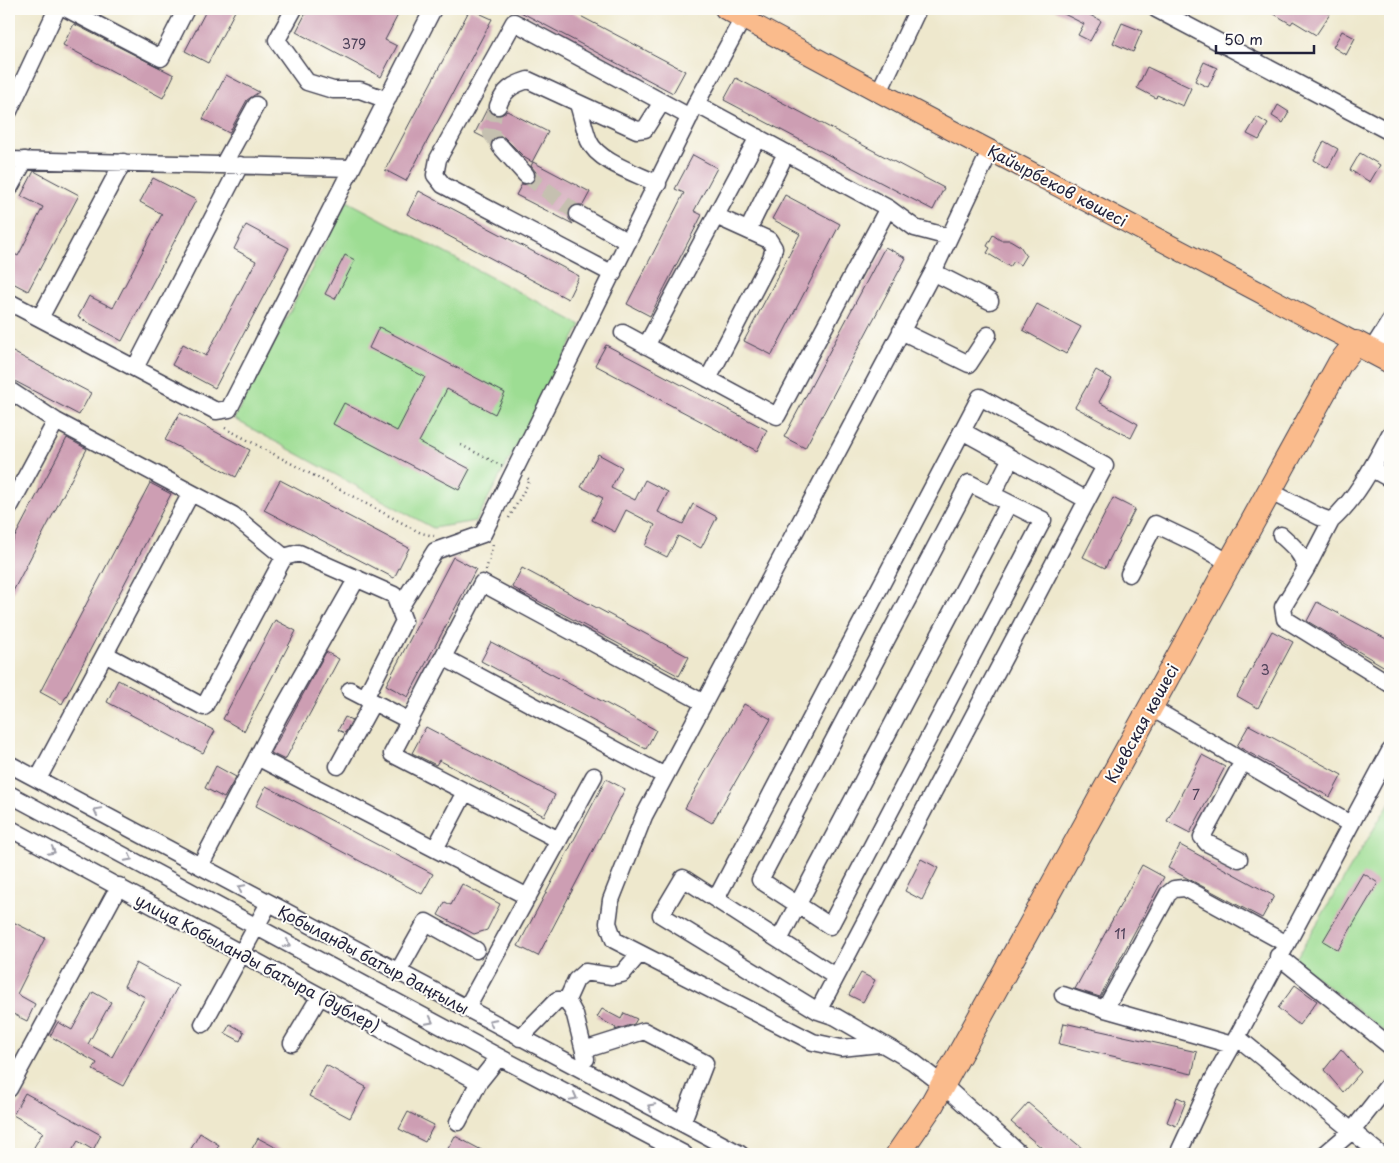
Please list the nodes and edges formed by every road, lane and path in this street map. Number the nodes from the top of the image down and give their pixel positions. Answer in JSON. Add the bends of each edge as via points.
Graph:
{"nodes":[{"id":1,"x":57,"y":9,"type":"edge"},
{"id":2,"x":67,"y":9,"type":"edge"},
{"id":3,"x":186,"y":9,"type":"edge"},
{"id":4,"x":294,"y":9,"type":"edge"},
{"id":5,"x":433,"y":9,"type":"edge"},
{"id":6,"x":918,"y":9,"type":"edge"},
{"id":7,"x":1156,"y":9,"type":"edge"},
{"id":8,"x":734,"y":13,"type":"edge"},
{"id":9,"x":879,"y":92,"type":"junction"},
{"id":10,"x":387,"y":100,"type":"junction"},
{"id":11,"x":11,"y":101,"type":"edge"},
{"id":12,"x":662,"y":102,"type":"junction"},
{"id":13,"x":578,"y":104,"type":"junction"},
{"id":14,"x":256,"y":105,"type":"dead end"},
{"id":15,"x":498,"y":106,"type":"tunnel mouth"},
{"id":16,"x":693,"y":111,"type":"junction"},
{"id":17,"x":1390,"y":132,"type":"edge"},
{"id":18,"x":758,"y":137,"type":"junction"},
{"id":19,"x":500,"y":146,"type":"tunnel mouth"},
{"id":20,"x":991,"y":150,"type":"junction"},
{"id":21,"x":786,"y":153,"type":"junction"},
{"id":22,"x":17,"y":160,"type":"edge"},
{"id":23,"x":123,"y":162,"type":"junction"},
{"id":24,"x":223,"y":165,"type":"junction"},
{"id":25,"x":240,"y":165,"type":"junction"},
{"id":26,"x":352,"y":168,"type":"junction"},
{"id":27,"x":526,"y":175,"type":"tunnel mouth"},
{"id":28,"x":658,"y":184,"type":"junction"},
{"id":29,"x":9,"y":189,"type":"edge"},
{"id":30,"x":888,"y":208,"type":"junction"},
{"id":31,"x":578,"y":214,"type":"tunnel mouth"},
{"id":32,"x":716,"y":216,"type":"junction"},
{"id":33,"x":748,"y":230,"type":"junction"},
{"id":34,"x":949,"y":237,"type":"junction"},
{"id":35,"x":628,"y":242,"type":"junction"},
{"id":36,"x":933,"y":272,"type":"junction"},
{"id":37,"x":612,"y":274,"type":"junction"},
{"id":38,"x":990,"y":301,"type":"dead end"},
{"id":39,"x":9,"y":302,"type":"edge"},
{"id":40,"x":40,"y":318,"type":"junction"},
{"id":41,"x":1390,"y":321,"type":"edge"},
{"id":42,"x":900,"y":331,"type":"junction"},
{"id":43,"x":623,"y":333,"type":"dead end"},
{"id":44,"x":988,"y":335,"type":"dead end"},
{"id":45,"x":646,"y":346,"type":"junction"},
{"id":46,"x":1373,"y":352,"type":"edge"},
{"id":47,"x":134,"y":368,"type":"junction"},
{"id":48,"x":708,"y":379,"type":"junction"},
{"id":49,"x":9,"y":390,"type":"edge"},
{"id":50,"x":56,"y":422,"type":"junction"},
{"id":51,"x":225,"y":428,"type":"dead end"},
{"id":52,"x":962,"y":431,"type":"junction"},
{"id":53,"x":1390,"y":434,"type":"edge"},
{"id":54,"x":1011,"y":458,"type":"junction"},
{"id":55,"x":1372,"y":469,"type":"junction"},
{"id":56,"x":1390,"y":479,"type":"edge"},
{"id":57,"x":1268,"y":491,"type":"junction"},
{"id":58,"x":191,"y":493,"type":"junction"},
{"id":59,"x":992,"y":495,"type":"junction"},
{"id":60,"x":1087,"y":500,"type":"junction"},
{"id":61,"x":1009,"y":503,"type":"junction"},
{"id":62,"x":9,"y":508,"type":"edge"},
{"id":63,"x":1331,"y":520,"type":"junction"},
{"id":64,"x":1281,"y":535,"type":"dead end"},
{"id":65,"x":461,"y":541,"type":"junction"},
{"id":66,"x":492,"y":546,"type":"dead end"},
{"id":67,"x":284,"y":557,"type":"junction"},
{"id":68,"x":1228,"y":562,"type":"junction"},
{"id":69,"x":1306,"y":569,"type":"junction"},
{"id":70,"x":1128,"y":574,"type":"dead end"},
{"id":71,"x":357,"y":578,"type":"junction"},
{"id":72,"x":400,"y":609,"type":"junction"},
{"id":73,"x":105,"y":654,"type":"junction"},
{"id":74,"x":443,"y":657,"type":"junction"},
{"id":75,"x":1390,"y":684,"type":"edge"},
{"id":76,"x":350,"y":690,"type":"dead end"},
{"id":77,"x":369,"y":700,"type":"junction"},
{"id":78,"x":704,"y":703,"type":"junction"},
{"id":79,"x":1150,"y":707,"type":"junction"},
{"id":80,"x":410,"y":721,"type":"junction"},
{"id":81,"x":1390,"y":751,"type":"edge"},
{"id":82,"x":257,"y":757,"type":"junction"},
{"id":83,"x":1243,"y":761,"type":"junction"},
{"id":84,"x":9,"y":764,"type":"edge"},
{"id":85,"x":338,"y":766,"type":"dead end"},
{"id":86,"x":594,"y":776,"type":"dead end"},
{"id":87,"x":665,"y":776,"type":"junction"},
{"id":88,"x":38,"y":779,"type":"junction"},
{"id":89,"x":465,"y":792,"type":"junction"},
{"id":90,"x":9,"y":794,"type":"edge"},
{"id":91,"x":1350,"y":824,"type":"junction"},
{"id":92,"x":9,"y":828,"type":"edge"},
{"id":93,"x":559,"y":840,"type":"junction"},
{"id":94,"x":435,"y":849,"type":"junction"},
{"id":95,"x":1239,"y":859,"type":"dead end"},
{"id":96,"x":200,"y":866,"type":"junction"},
{"id":97,"x":118,"y":886,"type":"junction"},
{"id":98,"x":528,"y":896,"type":"junction"},
{"id":99,"x":716,"y":899,"type":"junction"},
{"id":100,"x":269,"y":903,"type":"junction"},
{"id":101,"x":798,"y":905,"type":"junction"},
{"id":102,"x":256,"y":927,"type":"junction"},
{"id":103,"x":779,"y":940,"type":"junction"},
{"id":104,"x":1282,"y":949,"type":"junction"},
{"id":105,"x":476,"y":950,"type":"dead end"},
{"id":106,"x":242,"y":953,"type":"junction"},
{"id":107,"x":639,"y":954,"type":"junction"},
{"id":108,"x":398,"y":972,"type":"junction"},
{"id":109,"x":836,"y":977,"type":"junction"},
{"id":110,"x":1063,"y":995,"type":"dead end"},
{"id":111,"x":320,"y":996,"type":"junction"},
{"id":112,"x":567,"y":1000,"type":"junction"},
{"id":113,"x":466,"y":1009,"type":"junction"},
{"id":114,"x":1105,"y":1009,"type":"junction"},
{"id":115,"x":818,"y":1011,"type":"junction"},
{"id":116,"x":203,"y":1024,"type":"dead end"},
{"id":117,"x":520,"y":1038,"type":"junction"},
{"id":118,"x":1234,"y":1041,"type":"junction"},
{"id":119,"x":292,"y":1043,"type":"dead end"},
{"id":120,"x":879,"y":1044,"type":"junction"},
{"id":121,"x":1390,"y":1046,"type":"edge"},
{"id":122,"x":584,"y":1050,"type":"junction"},
{"id":123,"x":499,"y":1057,"type":"junction"},
{"id":124,"x":589,"y":1074,"type":"junction"},
{"id":125,"x":479,"y":1082,"type":"junction"},
{"id":126,"x":1390,"y":1083,"type":"edge"},
{"id":127,"x":943,"y":1085,"type":"junction"},
{"id":128,"x":10,"y":1086,"type":"edge"},
{"id":129,"x":932,"y":1106,"type":"junction"},
{"id":130,"x":458,"y":1122,"type":"dead end"},
{"id":131,"x":682,"y":1123,"type":"junction"},
{"id":132,"x":1352,"y":1131,"type":"junction"},
{"id":133,"x":684,"y":1154,"type":"edge"},
{"id":134,"x":740,"y":1154,"type":"edge"},
{"id":135,"x":898,"y":1154,"type":"edge"},
{"id":136,"x":912,"y":1154,"type":"edge"},
{"id":137,"x":1020,"y":1154,"type":"edge"},
{"id":138,"x":1178,"y":1154,"type":"edge"},
{"id":139,"x":1325,"y":1154,"type":"edge"},
{"id":140,"x":1380,"y":1154,"type":"edge"}],
"edges":[{"from":1,"to":11,"type":"street"},
{"from":2,"to":3,"type":"street","via":[[161,58]]},
{"from":4,"to":10,"type":"street","via":[[277,40],[307,82],[333,90],[360,90]]},
{"from":5,"to":10,"type":"street"},
{"from":6,"to":9,"type":"street"},
{"from":7,"to":17,"type":"street"},
{"from":8,"to":9,"type":"main road","name":"Қайырбеков көшесі"},
{"from":8,"to":16,"type":"street"},
{"from":9,"to":20,"type":"main road","name":"Қайырбеков көшесі"},
{"from":10,"to":26,"type":"street"},
{"from":12,"to":13,"type":"street","via":[[645,129],[637,130]]},
{"from":12,"to":16,"type":"street"},
{"from":12,"to":37,"type":"street","via":[[514,22],[438,159],[435,175],[444,185]]},
{"from":13,"to":15,"type":"street","via":[[528,80],[513,84],[503,93]]},
{"from":13,"to":28,"type":"street","via":[[595,150]]},
{"from":14,"to":24,"type":"street"},
{"from":16,"to":18,"type":"street"},
{"from":16,"to":28,"type":"street"},
{"from":18,"to":21,"type":"street"},
{"from":18,"to":32,"type":"street"},
{"from":19,"to":27,"type":"street"},
{"from":20,"to":34,"type":"street"},
{"from":20,"to":46,"type":"main road","name":"Қайырбеков көшесі"},
{"from":21,"to":30,"type":"street"},
{"from":21,"to":33,"type":"street"},
{"from":22,"to":23,"type":"street"},
{"from":22,"to":29,"type":"street"},
{"from":23,"to":24,"type":"street"},
{"from":23,"to":40,"type":"street"},
{"from":24,"to":25,"type":"street"},
{"from":25,"to":26,"type":"street"},
{"from":25,"to":47,"type":"street"},
{"from":26,"to":47,"type":"street","via":[[229,409],[216,411]]},
{"from":28,"to":35,"type":"street"},
{"from":30,"to":34,"type":"street","via":[[915,228]]},
{"from":30,"to":48,"type":"street","via":[[777,416]]},
{"from":31,"to":35,"type":"street"},
{"from":32,"to":33,"type":"street"},
{"from":32,"to":45,"type":"street"},
{"from":33,"to":48,"type":"street","via":[[769,240],[774,248]]},
{"from":34,"to":36,"type":"street"},
{"from":35,"to":37,"type":"street"},
{"from":36,"to":38,"type":"street"},
{"from":36,"to":42,"type":"street"},
{"from":37,"to":65,"type":"street","via":[[483,534]]},
{"from":39,"to":40,"type":"street"},
{"from":40,"to":47,"type":"street"},
{"from":41,"to":46,"type":"street"},
{"from":42,"to":44,"type":"street","via":[[969,364]]},
{"from":42,"to":78,"type":"street"},
{"from":43,"to":45,"type":"street"},
{"from":45,"to":48,"type":"street"},
{"from":46,"to":57,"type":"highway","name":"Киевская көшесі","via":[[1340,363]]},
{"from":49,"to":50,"type":"street"},
{"from":50,"to":58,"type":"street"},
{"from":50,"to":62,"type":"street"},
{"from":51,"to":65,"type":"path","via":[[421,533]]},
{"from":52,"to":54,"type":"street"},
{"from":52,"to":60,"type":"street","via":[[980,397],[997,406],[1105,466]]},
{"from":52,"to":99,"type":"street"},
{"from":53,"to":55,"type":"street"},
{"from":54,"to":59,"type":"street"},
{"from":54,"to":60,"type":"street"},
{"from":55,"to":56,"type":"street"},
{"from":55,"to":63,"type":"street"},
{"from":57,"to":63,"type":"street","via":[[1320,518]]},
{"from":57,"to":68,"type":"highway","name":"Киевская көшесі"},
{"from":58,"to":67,"type":"street","via":[[234,514]]},
{"from":58,"to":73,"type":"street"},
{"from":59,"to":61,"type":"street"},
{"from":59,"to":101,"type":"street","via":[[969,484],[760,880]]},
{"from":60,"to":109,"type":"street"},
{"from":61,"to":101,"type":"street"},
{"from":61,"to":101,"type":"street","via":[[1044,520],[830,926]]},
{"from":63,"to":69,"type":"street"},
{"from":64,"to":69,"type":"street","via":[[1303,557]]},
{"from":65,"to":66,"type":"path"},
{"from":65,"to":72,"type":"street","via":[[435,551]]},
{"from":67,"to":71,"type":"street","via":[[300,553]]},
{"from":67,"to":73,"type":"street","via":[[204,707]]},
{"from":68,"to":70,"type":"street","via":[[1155,524]]},
{"from":68,"to":79,"type":"highway","name":"Киевская көшесі"},
{"from":69,"to":75,"type":"street","via":[[1283,607],[1285,619]]},
{"from":71,"to":72,"type":"street","via":[[394,595]]},
{"from":71,"to":82,"type":"street"},
{"from":72,"to":77,"type":"street","via":[[404,621]]},
{"from":73,"to":88,"type":"street"},
{"from":74,"to":78,"type":"street","via":[[482,584]]},
{"from":74,"to":80,"type":"street"},
{"from":74,"to":87,"type":"street"},
{"from":76,"to":77,"type":"street"},
{"from":77,"to":80,"type":"street"},
{"from":77,"to":85,"type":"street"},
{"from":78,"to":87,"type":"street"},
{"from":79,"to":83,"type":"street"},
{"from":79,"to":127,"type":"highway","name":"Киевская көшесі"},
{"from":80,"to":89,"type":"street","via":[[392,754]]},
{"from":81,"to":91,"type":"street"},
{"from":82,"to":94,"type":"street"},
{"from":82,"to":96,"type":"street"},
{"from":83,"to":91,"type":"street"},
{"from":83,"to":95,"type":"street","via":[[1202,837],[1207,843]]},
{"from":84,"to":88,"type":"street","name":"Қобыланды батыр даңғылы"},
{"from":86,"to":93,"type":"street"},
{"from":87,"to":107,"type":"street","via":[[641,824],[611,900],[608,923],[614,940]]},
{"from":96,"to":88,"type":"street","name":"Қобыланды батыр даңғылы","one_way":true},
{"from":89,"to":93,"type":"street"},
{"from":89,"to":94,"type":"street"},
{"from":90,"to":102,"type":"street","name":"Қобыланды батыр даңғылы","one_way":true},
{"from":91,"to":104,"type":"street"},
{"from":92,"to":97,"type":"street","name":"улица Кобыланды батыра (дублер)","one_way":true},
{"from":93,"to":98,"type":"street"},
{"from":94,"to":98,"type":"street"},
{"from":100,"to":96,"type":"street","name":"Қобыланды батыр даңғылы","one_way":true},
{"from":97,"to":106,"type":"street","name":"улица Кобыланды батыра (дублер)"},
{"from":97,"to":128,"type":"street"},
{"from":98,"to":113,"type":"street"},
{"from":99,"to":103,"type":"street"},
{"from":99,"to":115,"type":"street","via":[[683,878],[661,915]]},
{"from":100,"to":102,"type":"street"},
{"from":100,"to":108,"type":"street","name":"Қобыланды батыр даңғылы"},
{"from":101,"to":103,"type":"street"},
{"from":102,"to":106,"type":"street"},
{"from":102,"to":123,"type":"street","name":"Қобыланды батыр даңғылы","one_way":true},
{"from":103,"to":109,"type":"street"},
{"from":104,"to":114,"type":"street","via":[[1185,888],[1174,889],[1168,894]]},
{"from":104,"to":118,"type":"street"},
{"from":104,"to":121,"type":"street"},
{"from":105,"to":108,"type":"street","via":[[426,922]]},
{"from":106,"to":111,"type":"street","name":"улица Кобыланды батыра (дублер)"},
{"from":106,"to":116,"type":"street"},
{"from":107,"to":112,"type":"street","via":[[622,974],[612,976],[585,972],[576,980]]},
{"from":107,"to":120,"type":"street","via":[[813,1042],[841,1048]]},
{"from":108,"to":113,"type":"street","name":"Қобыланды батыр даңғылы"},
{"from":109,"to":115,"type":"street"},
{"from":110,"to":114,"type":"street"},
{"from":111,"to":119,"type":"street"},
{"from":111,"to":125,"type":"street","name":"улица Кобыланды батыра (дублер)"},
{"from":112,"to":117,"type":"street","via":[[558,1000]]},
{"from":112,"to":122,"type":"street","via":[[575,1014]]},
{"from":117,"to":113,"type":"street","name":"Қобыланды батыр даңғылы","one_way":true},
{"from":114,"to":118,"type":"street"},
{"from":115,"to":120,"type":"street","via":[[836,1017]]},
{"from":117,"to":124,"type":"street","name":"Қобыланды батыр даңғылы"},
{"from":118,"to":132,"type":"street"},
{"from":118,"to":138,"type":"street"},
{"from":120,"to":127,"type":"street","via":[[912,1061]]},
{"from":122,"to":124,"type":"street"},
{"from":122,"to":131,"type":"street","via":[[644,1031],[705,1064]]},
{"from":123,"to":125,"type":"street"},
{"from":123,"to":133,"type":"street","name":"Қобыланды батыр даңғылы","one_way":true},
{"from":131,"to":124,"type":"street","name":"Қобыланды батыр даңғылы","one_way":true},
{"from":125,"to":130,"type":"street"},
{"from":126,"to":132,"type":"street"},
{"from":127,"to":129,"type":"highway","name":"Киевская көшесі"},
{"from":127,"to":137,"type":"street"},
{"from":129,"to":135,"type":"highway"},
{"from":129,"to":136,"type":"highway"},
{"from":131,"to":134,"type":"street","name":"Қобыланды батыр даңғылы"},
{"from":132,"to":139,"type":"street"},
{"from":132,"to":140,"type":"street"}]}
